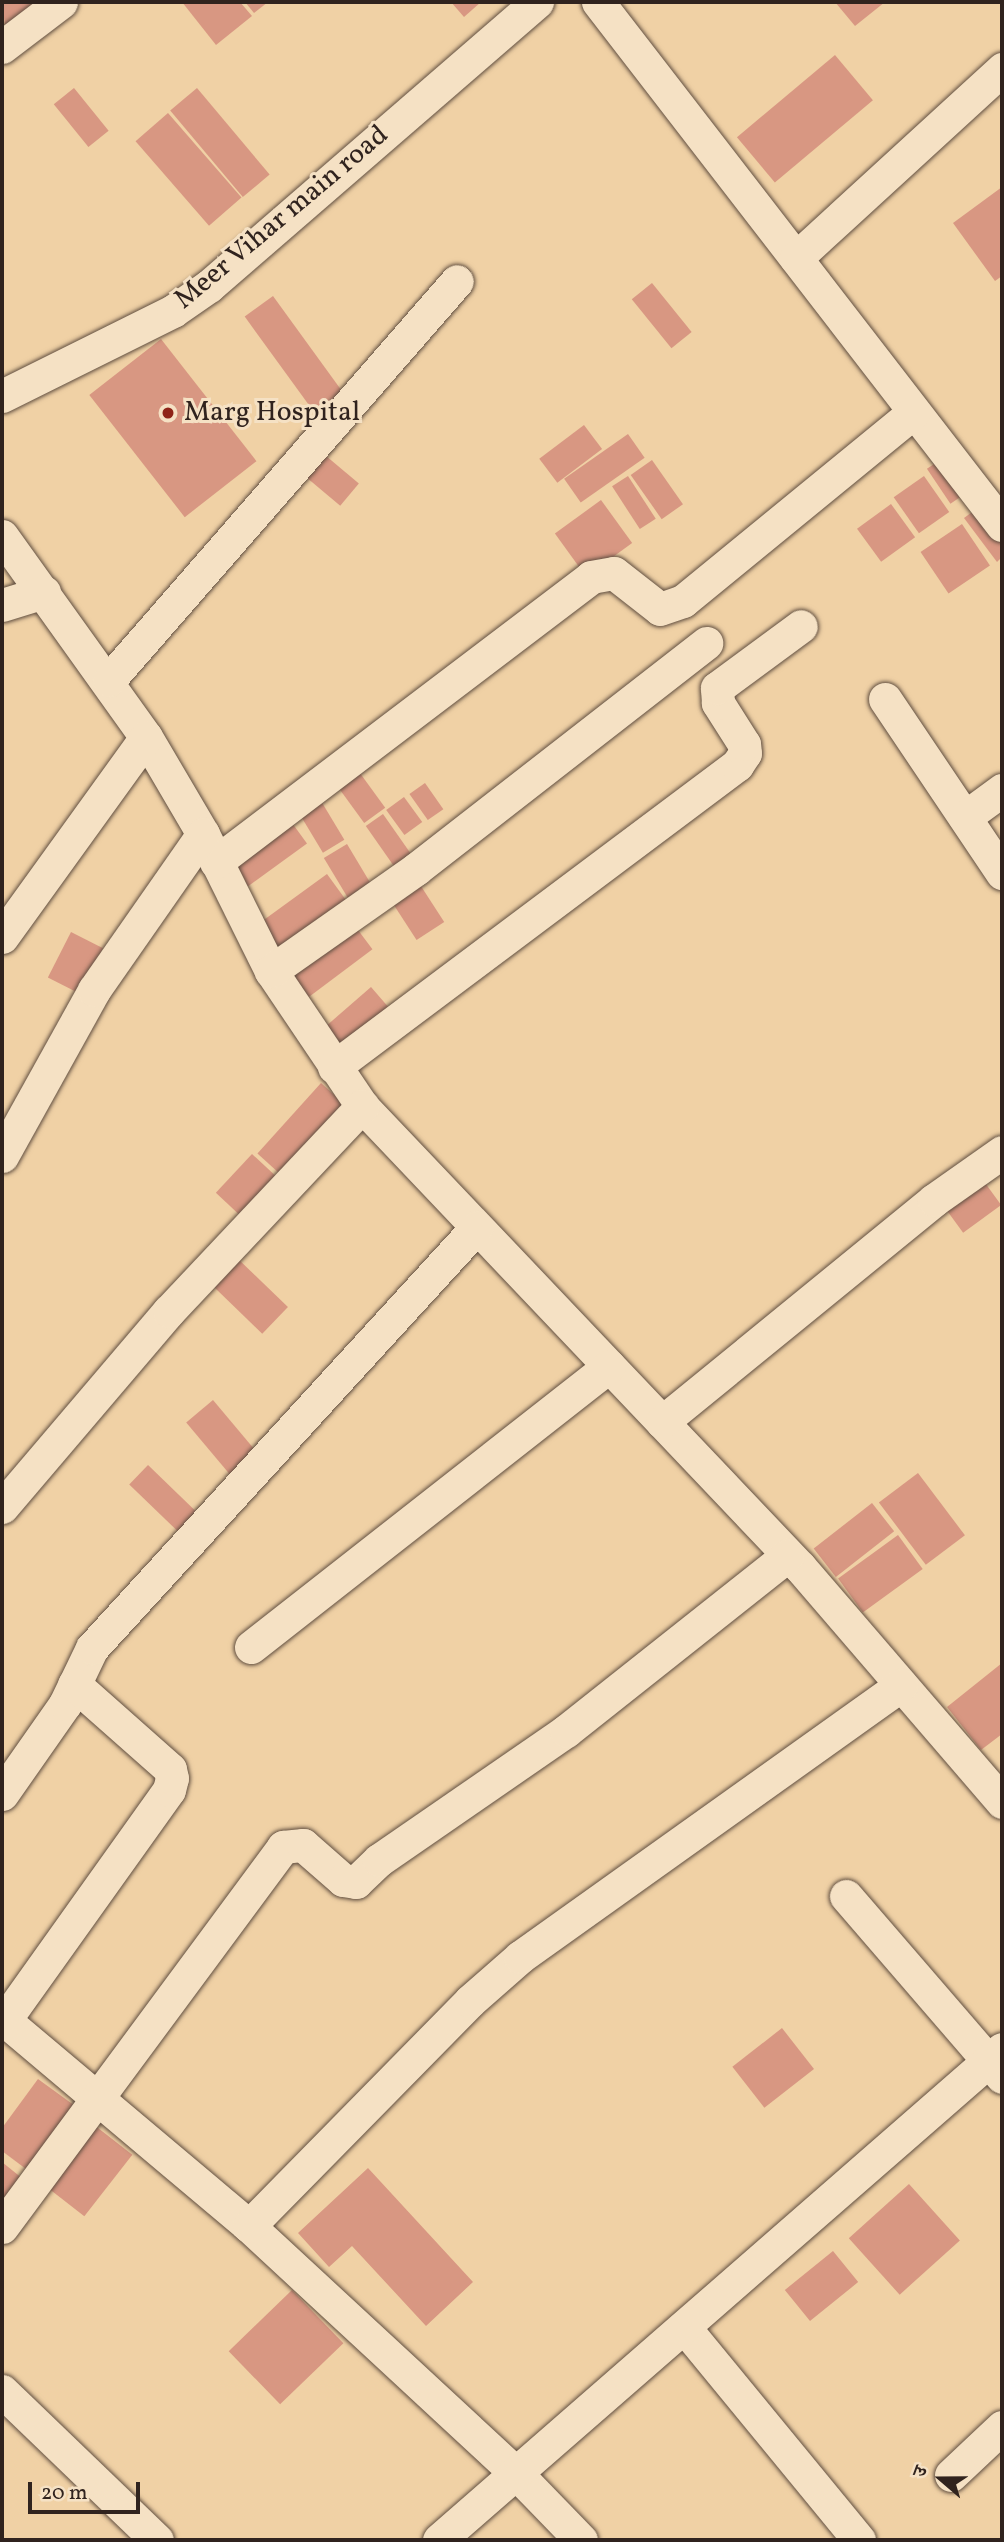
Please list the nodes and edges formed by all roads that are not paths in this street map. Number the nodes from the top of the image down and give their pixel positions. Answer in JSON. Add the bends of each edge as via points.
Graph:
{"nodes":[{"id":1,"x":61,"y":2,"type":"edge"},
{"id":2,"x":598,"y":2,"type":"edge"},
{"id":3,"x":529,"y":4,"type":"edge"},
{"id":4,"x":2,"y":47,"type":"edge"},
{"id":5,"x":1002,"y":69,"type":"edge"},
{"id":6,"x":796,"y":258,"type":"junction"},
{"id":7,"x":457,"y":281,"type":"dead end"},
{"id":8,"x":2,"y":396,"type":"edge"},
{"id":9,"x":914,"y":412,"type":"junction"},
{"id":10,"x":992,"y":491,"type":"edge"},
{"id":11,"x":1002,"y":525,"type":"edge"},
{"id":12,"x":2,"y":536,"type":"edge"},
{"id":13,"x":44,"y":593,"type":"junction"},
{"id":14,"x":2,"y":605,"type":"edge"},
{"id":15,"x":801,"y":626,"type":"dead end"},
{"id":16,"x":706,"y":643,"type":"dead end"},
{"id":17,"x":109,"y":680,"type":"junction"},
{"id":18,"x":884,"y":699,"type":"dead end"},
{"id":19,"x":146,"y":737,"type":"junction"},
{"id":20,"x":1002,"y":790,"type":"edge"},
{"id":21,"x":965,"y":817,"type":"junction"},
{"id":22,"x":209,"y":848,"type":"junction"},
{"id":23,"x":1002,"y":873,"type":"edge"},
{"id":24,"x":2,"y":937,"type":"edge"},
{"id":25,"x":271,"y":971,"type":"junction"},
{"id":26,"x":334,"y":1067,"type":"junction"},
{"id":27,"x":362,"y":1106,"type":"junction"},
{"id":28,"x":1002,"y":1152,"type":"edge"},
{"id":29,"x":2,"y":1156,"type":"edge"},
{"id":30,"x":477,"y":1227,"type":"junction"},
{"id":31,"x":609,"y":1366,"type":"junction"},
{"id":32,"x":662,"y":1422,"type":"junction"},
{"id":33,"x":2,"y":1507,"type":"edge"},
{"id":34,"x":788,"y":1555,"type":"junction"},
{"id":35,"x":251,"y":1647,"type":"dead end"},
{"id":36,"x":74,"y":1684,"type":"junction"},
{"id":37,"x":901,"y":1685,"type":"junction"},
{"id":38,"x":997,"y":1787,"type":"edge"},
{"id":39,"x":2,"y":1794,"type":"edge"},
{"id":40,"x":846,"y":1896,"type":"dead end"},
{"id":41,"x":3,"y":2021,"type":"edge"},
{"id":42,"x":998,"y":2062,"type":"edge"},
{"id":43,"x":99,"y":2101,"type":"junction"},
{"id":44,"x":249,"y":2226,"type":"junction"},
{"id":45,"x":2,"y":2227,"type":"edge"},
{"id":46,"x":684,"y":2327,"type":"junction"},
{"id":47,"x":2,"y":2391,"type":"edge"},
{"id":48,"x":1002,"y":2427,"type":"edge"},
{"id":49,"x":517,"y":2474,"type":"junction"},
{"id":50,"x":951,"y":2475,"type":"dead end"},
{"id":51,"x":157,"y":2540,"type":"edge"},
{"id":52,"x":439,"y":2540,"type":"edge"},
{"id":53,"x":581,"y":2540,"type":"edge"},
{"id":54,"x":859,"y":2540,"type":"edge"}],
"edges":[{"from":1,"to":4,"type":"street"},
{"from":2,"to":6,"type":"street"},
{"from":3,"to":8,"type":"street","name":"Meer Vihar main road","via":[[209,286],[173,311]]},
{"from":5,"to":6,"type":"street"},
{"from":6,"to":9,"type":"street"},
{"from":7,"to":17,"type":"street"},
{"from":9,"to":10,"type":"street"},
{"from":9,"to":22,"type":"street","via":[[683,601],[660,609],[614,573],[591,578]]},
{"from":10,"to":11,"type":"street"},
{"from":12,"to":13,"type":"street"},
{"from":13,"to":14,"type":"street"},
{"from":13,"to":17,"type":"street"},
{"from":15,"to":26,"type":"street","via":[[717,688],[718,703],[744,744],[745,753],[737,765]]},
{"from":16,"to":25,"type":"street","via":[[416,869]]},
{"from":17,"to":19,"type":"street"},
{"from":18,"to":21,"type":"street"},
{"from":19,"to":22,"type":"street"},
{"from":19,"to":24,"type":"street"},
{"from":20,"to":21,"type":"street"},
{"from":21,"to":23,"type":"street"},
{"from":22,"to":25,"type":"street"},
{"from":22,"to":29,"type":"street","via":[[94,989]]},
{"from":25,"to":26,"type":"street"},
{"from":26,"to":27,"type":"street"},
{"from":27,"to":30,"type":"street"},
{"from":27,"to":33,"type":"street","via":[[169,1311]]},
{"from":28,"to":32,"type":"street","via":[[934,1199]]},
{"from":30,"to":31,"type":"street"},
{"from":30,"to":36,"type":"street","via":[[92,1648]]},
{"from":31,"to":32,"type":"street"},
{"from":31,"to":35,"type":"street"},
{"from":32,"to":34,"type":"street"},
{"from":34,"to":37,"type":"street"},
{"from":34,"to":43,"type":"street","via":[[566,1731],[379,1860],[356,1882],[343,1881],[303,1845],[284,1847]]},
{"from":36,"to":39,"type":"street"},
{"from":36,"to":41,"type":"street","via":[[170,1769],[172,1778],[169,1790]]},
{"from":37,"to":38,"type":"street"},
{"from":37,"to":44,"type":"street","via":[[520,1957],[470,2001]]},
{"from":40,"to":42,"type":"street"},
{"from":41,"to":43,"type":"street"},
{"from":42,"to":46,"type":"street"},
{"from":43,"to":44,"type":"street"},
{"from":43,"to":45,"type":"street"},
{"from":44,"to":49,"type":"street"},
{"from":46,"to":49,"type":"street"},
{"from":46,"to":54,"type":"street"},
{"from":47,"to":51,"type":"street"},
{"from":48,"to":50,"type":"street"},
{"from":49,"to":52,"type":"street"},
{"from":49,"to":53,"type":"street"}]}
